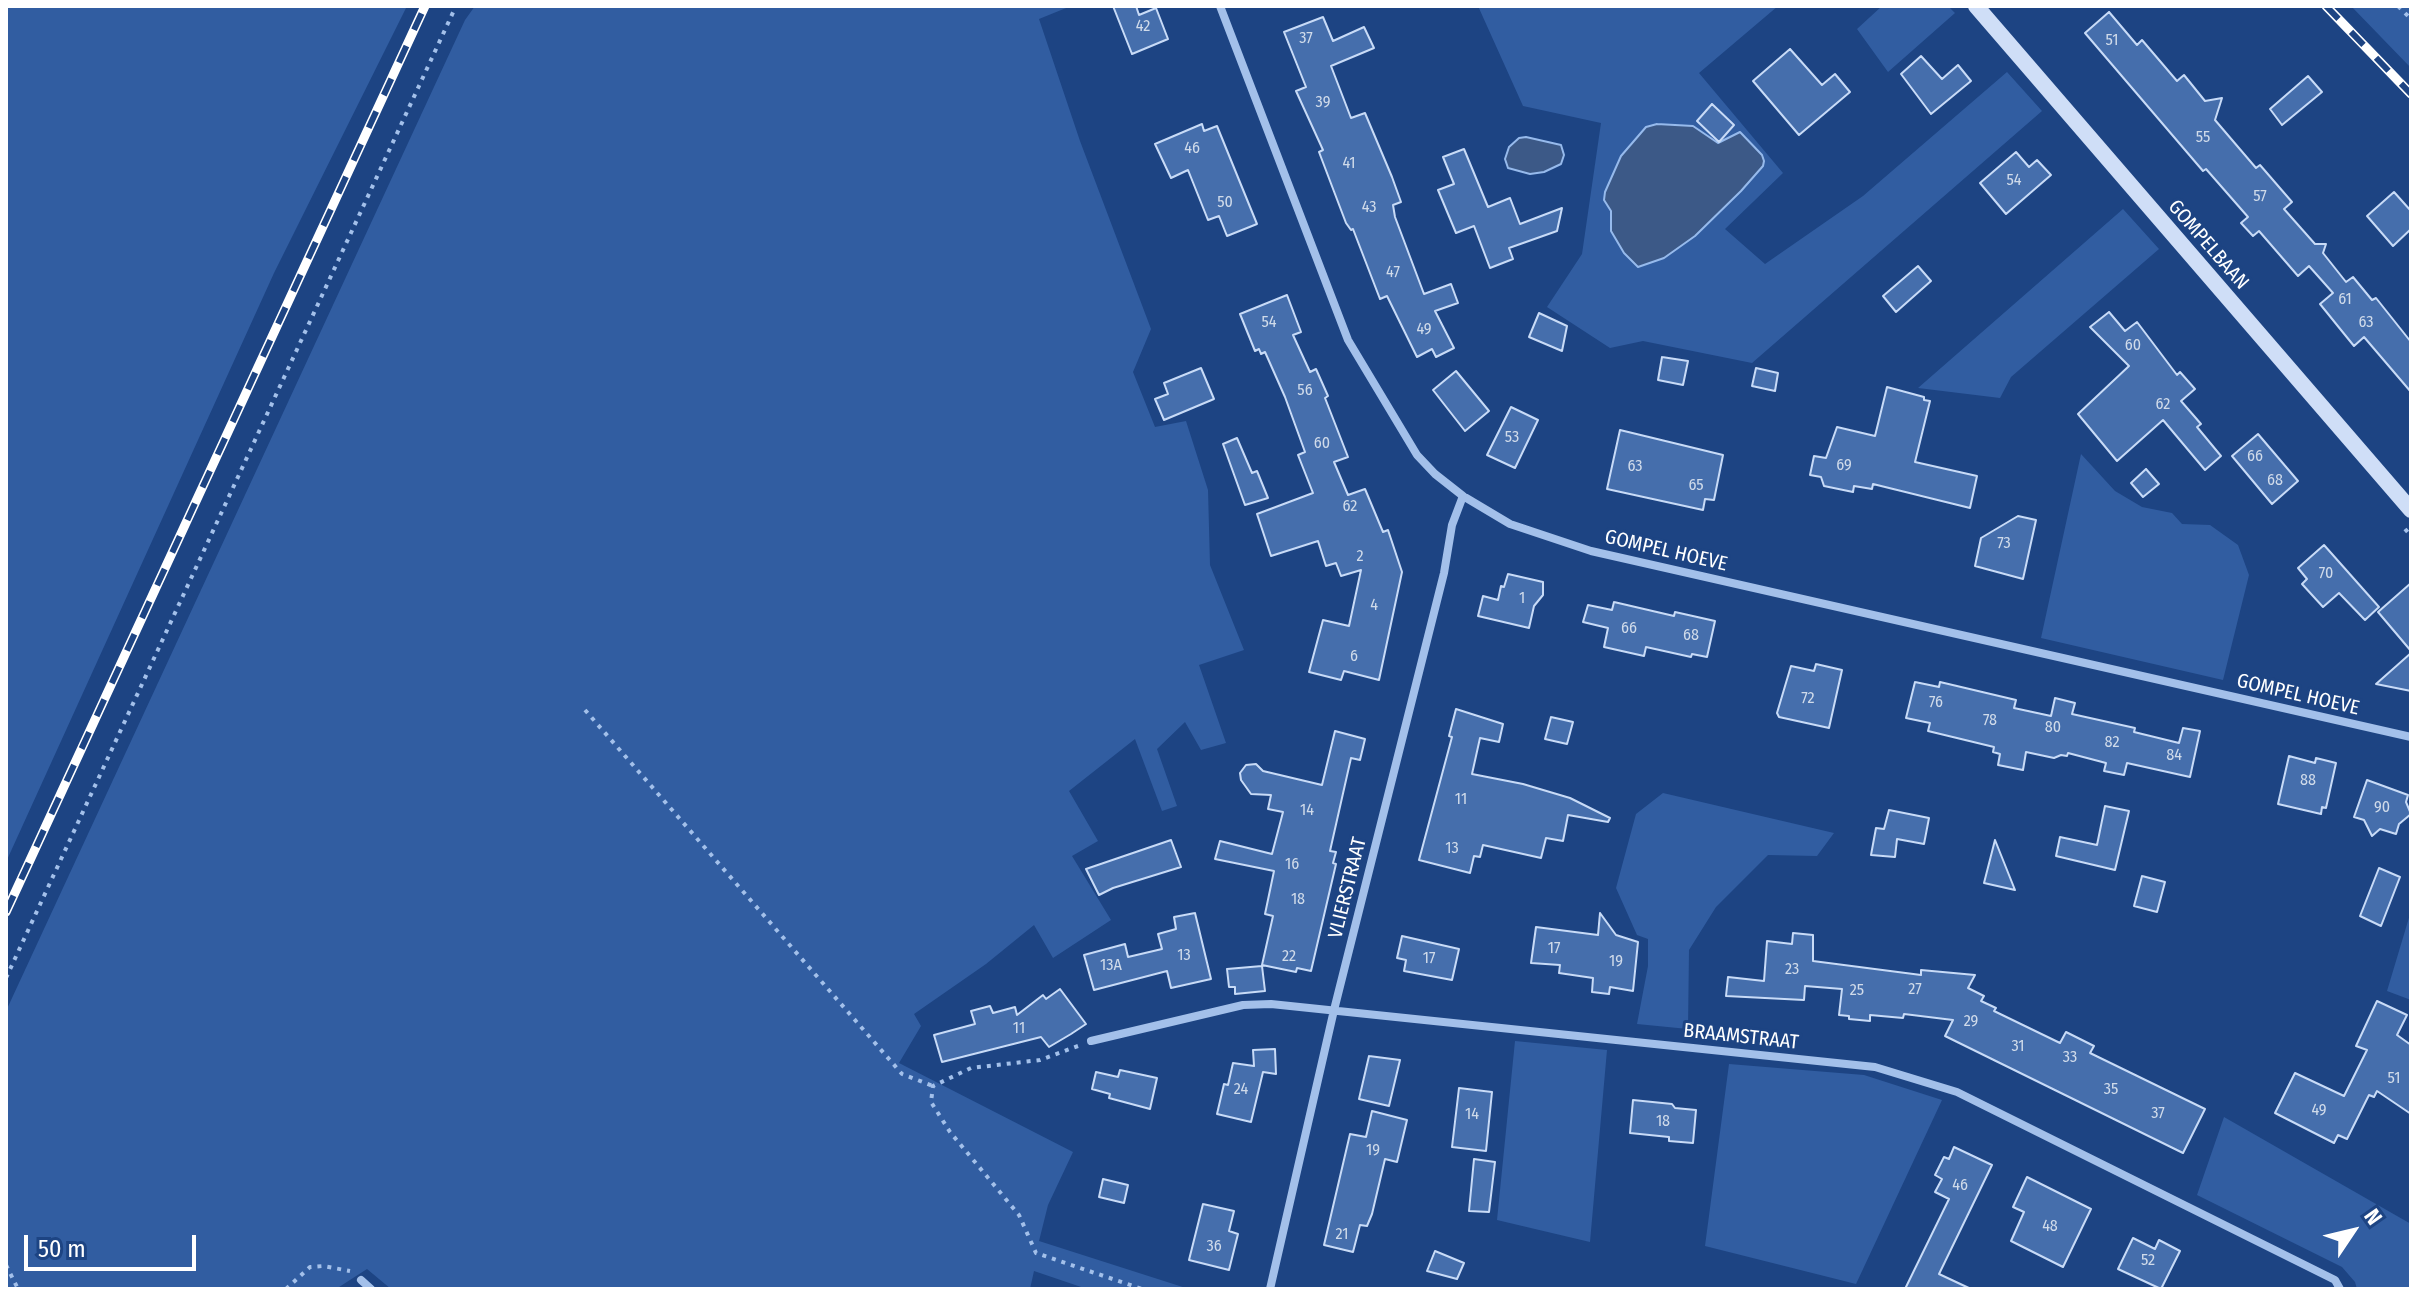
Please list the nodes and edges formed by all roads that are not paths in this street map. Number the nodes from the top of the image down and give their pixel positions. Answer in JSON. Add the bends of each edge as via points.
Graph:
{"nodes":[{"id":1,"x":1220,"y":6,"type":"edge"},
{"id":2,"x":1976,"y":6,"type":"edge"},
{"id":3,"x":1463,"y":496,"type":"junction"},
{"id":4,"x":2411,"y":510,"type":"edge"},
{"id":5,"x":2411,"y":737,"type":"edge"},
{"id":6,"x":1334,"y":1010,"type":"junction"},
{"id":7,"x":1091,"y":1041,"type":"road end"},
{"id":8,"x":361,"y":1280,"type":"road end"},
{"id":9,"x":371,"y":1289,"type":"edge"},
{"id":10,"x":1270,"y":1289,"type":"edge"},
{"id":11,"x":2340,"y":1289,"type":"edge"}],
"edges":[{"from":1,"to":3,"type":"street","name":"GOMPEL HOEVE","via":[[1348,340],[1417,455]]},
{"from":2,"to":4,"type":"street","name":"GOMPELBAAN"},
{"from":3,"to":5,"type":"street","name":"GOMPEL HOEVE","via":[[1510,524],[1591,551]]},
{"from":3,"to":6,"type":"street","name":"VLIERSTRAAT"},
{"from":6,"to":7,"type":"street","name":"BRAAMSTRAAT","via":[[1243,1005]]},
{"from":6,"to":10,"type":"street","name":"VLIERSTRAAT"},
{"from":6,"to":11,"type":"street","name":"BRAAMSTRAAT","via":[[1875,1067],[1957,1092],[2335,1280]]},
{"from":8,"to":9,"type":"street"}]}
